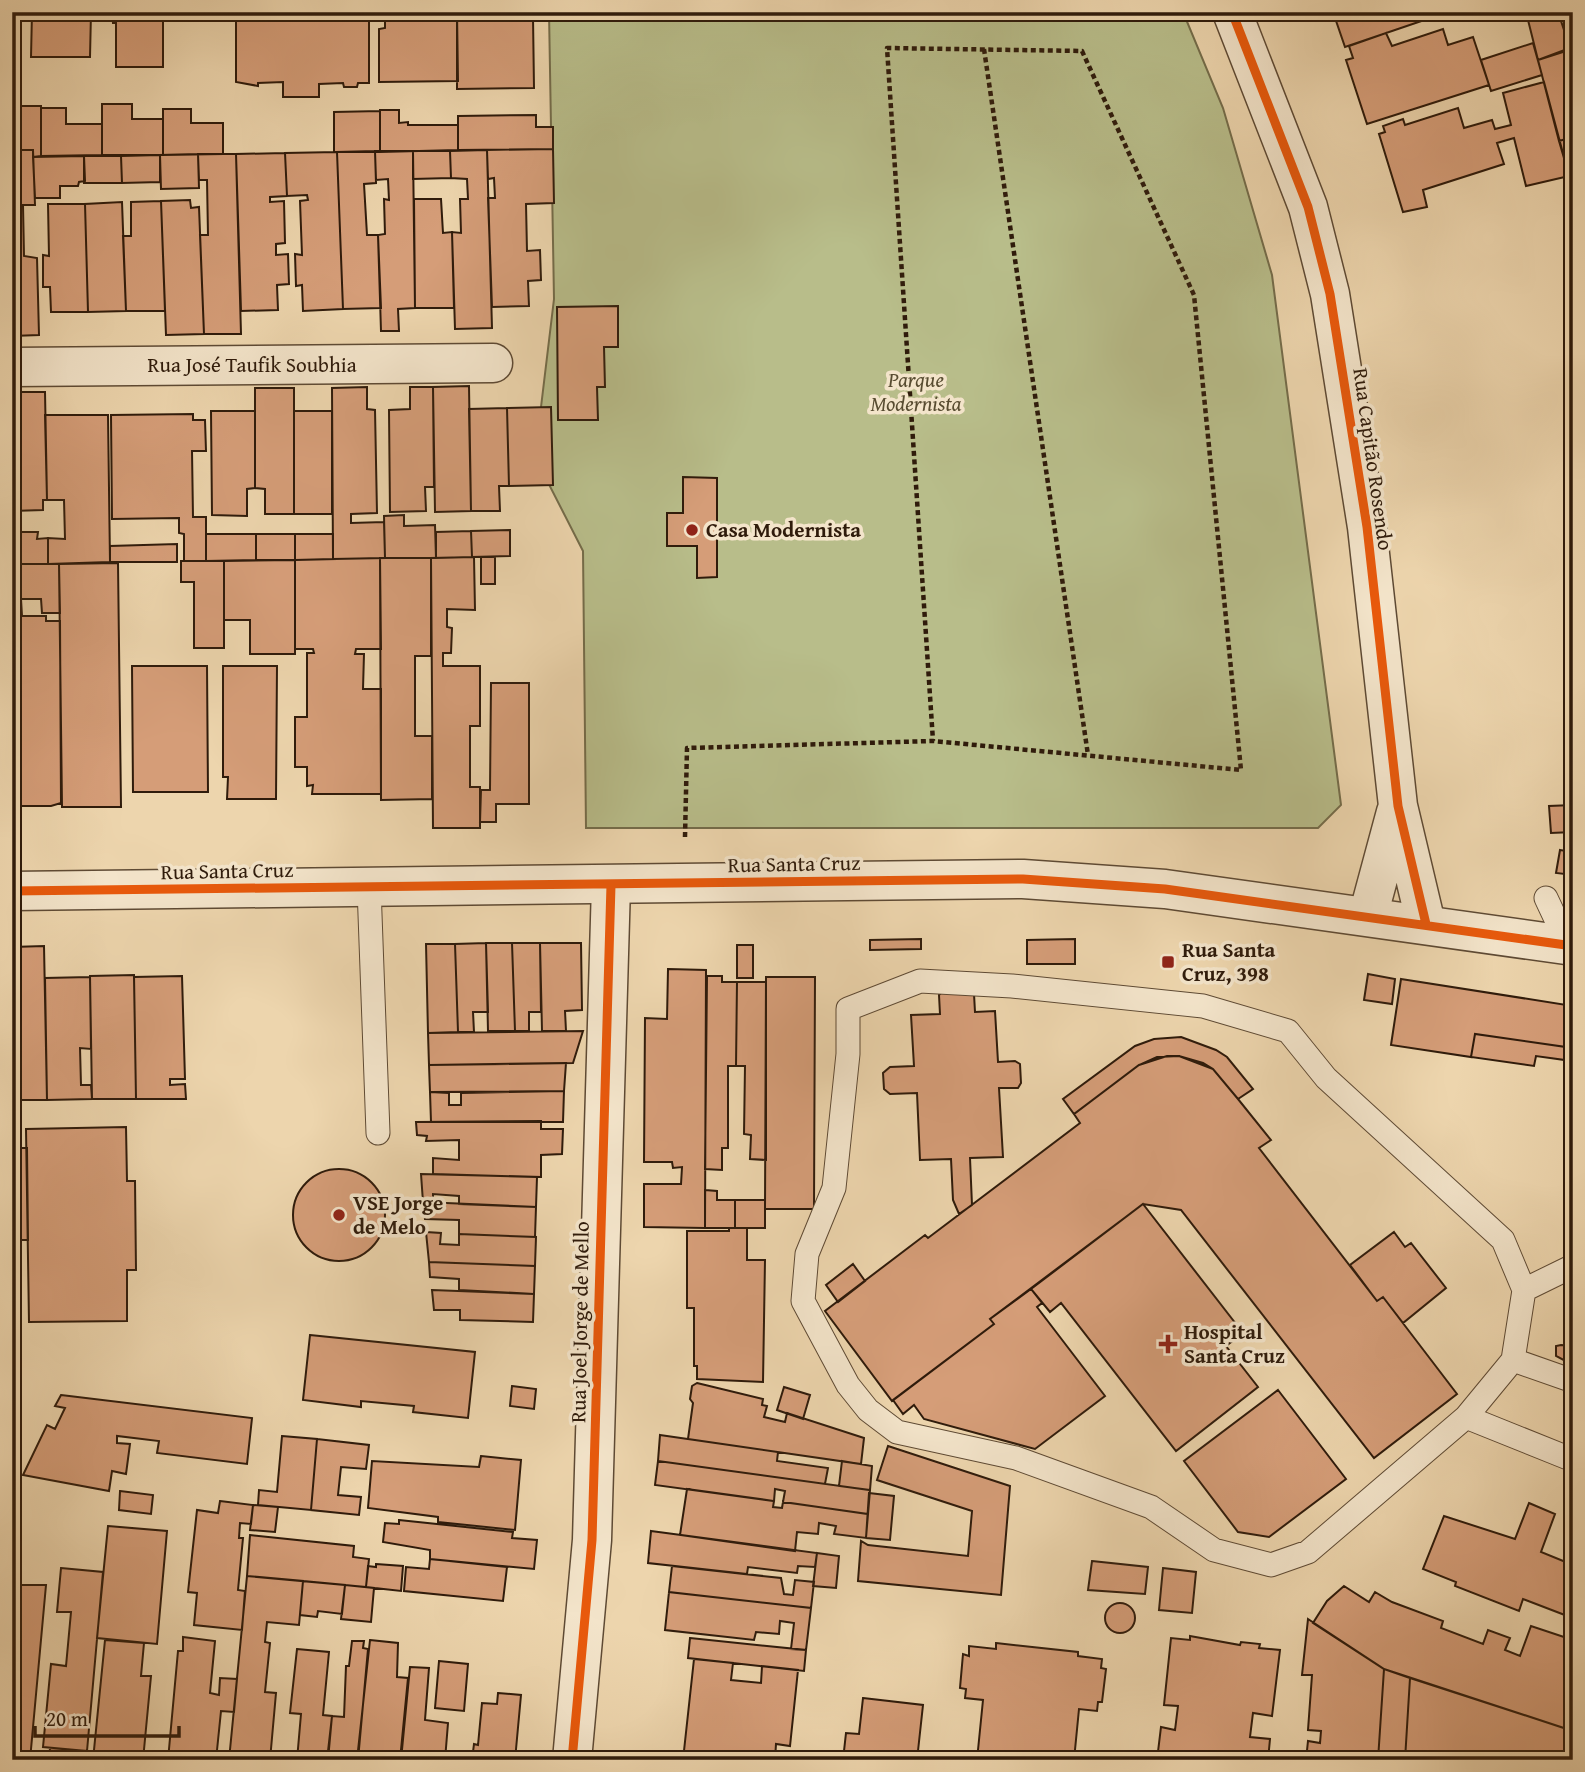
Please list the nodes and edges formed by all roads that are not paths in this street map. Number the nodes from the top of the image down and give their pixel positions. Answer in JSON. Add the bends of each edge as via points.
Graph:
{"nodes":[{"id":1,"x":1232,"y":12,"type":"edge"},
{"id":2,"x":493,"y":363,"type":"dead end"},
{"id":3,"x":12,"y":367,"type":"edge"},
{"id":4,"x":1398,"y":806,"type":"junction"},
{"id":5,"x":611,"y":885,"type":"junction"},
{"id":6,"x":369,"y":887,"type":"junction"},
{"id":7,"x":12,"y":891,"type":"edge"},
{"id":8,"x":1546,"y":898,"type":"dead end"},
{"id":9,"x":1368,"y":916,"type":"junction"},
{"id":10,"x":1426,"y":924,"type":"junction"},
{"id":11,"x":1570,"y":946,"type":"edge"},
{"id":12,"x":378,"y":1133,"type":"dead end"},
{"id":13,"x":1573,"y":1266,"type":"edge"},
{"id":14,"x":1524,"y":1290,"type":"junction"},
{"id":15,"x":1513,"y":1360,"type":"junction"},
{"id":16,"x":1573,"y":1381,"type":"edge"},
{"id":17,"x":1466,"y":1417,"type":"junction"},
{"id":18,"x":1573,"y":1460,"type":"edge"},
{"id":19,"x":572,"y":1760,"type":"edge"}],
"edges":[{"from":1,"to":4,"type":"street","name":"Rua Capitão Rosendo","via":[[1308,207],[1330,294],[1367,527]]},
{"from":2,"to":3,"type":"street","name":"Rua José Taufik Soubhia"},
{"from":4,"to":9,"type":"street","name":"Rua Capitão Rosendo"},
{"from":4,"to":10,"type":"street","name":"Rua Capitão Rosendo"},
{"from":5,"to":6,"type":"street","name":"Rua Santa Cruz"},
{"from":5,"to":9,"type":"street","name":"Rua Santa Cruz","via":[[1023,880],[1165,889]]},
{"from":5,"to":19,"type":"street","name":"Rua Joel Jorge de Mello","via":[[592,1540]]},
{"from":6,"to":7,"type":"street","name":"Rua Santa Cruz"},
{"from":6,"to":12,"type":"lane"},
{"from":8,"to":11,"type":"lane"},
{"from":9,"to":10,"type":"street","name":"Rua Santa Cruz"},
{"from":10,"to":11,"type":"street","name":"Rua Santa Cruz"},
{"from":13,"to":14,"type":"lane"},
{"from":14,"to":15,"type":"lane"},
{"from":14,"to":17,"type":"lane","via":[[1503,1240],[1326,1078],[1288,1031],[1203,1006],[920,981],[848,1009],[848,1054],[834,1188],[807,1254],[803,1301],[848,1385],[868,1410],[897,1432],[1028,1462],[1151,1507],[1214,1550],[1271,1565],[1308,1552]]},
{"from":15,"to":16,"type":"lane"},
{"from":15,"to":17,"type":"lane"},
{"from":17,"to":18,"type":"lane"}]}
